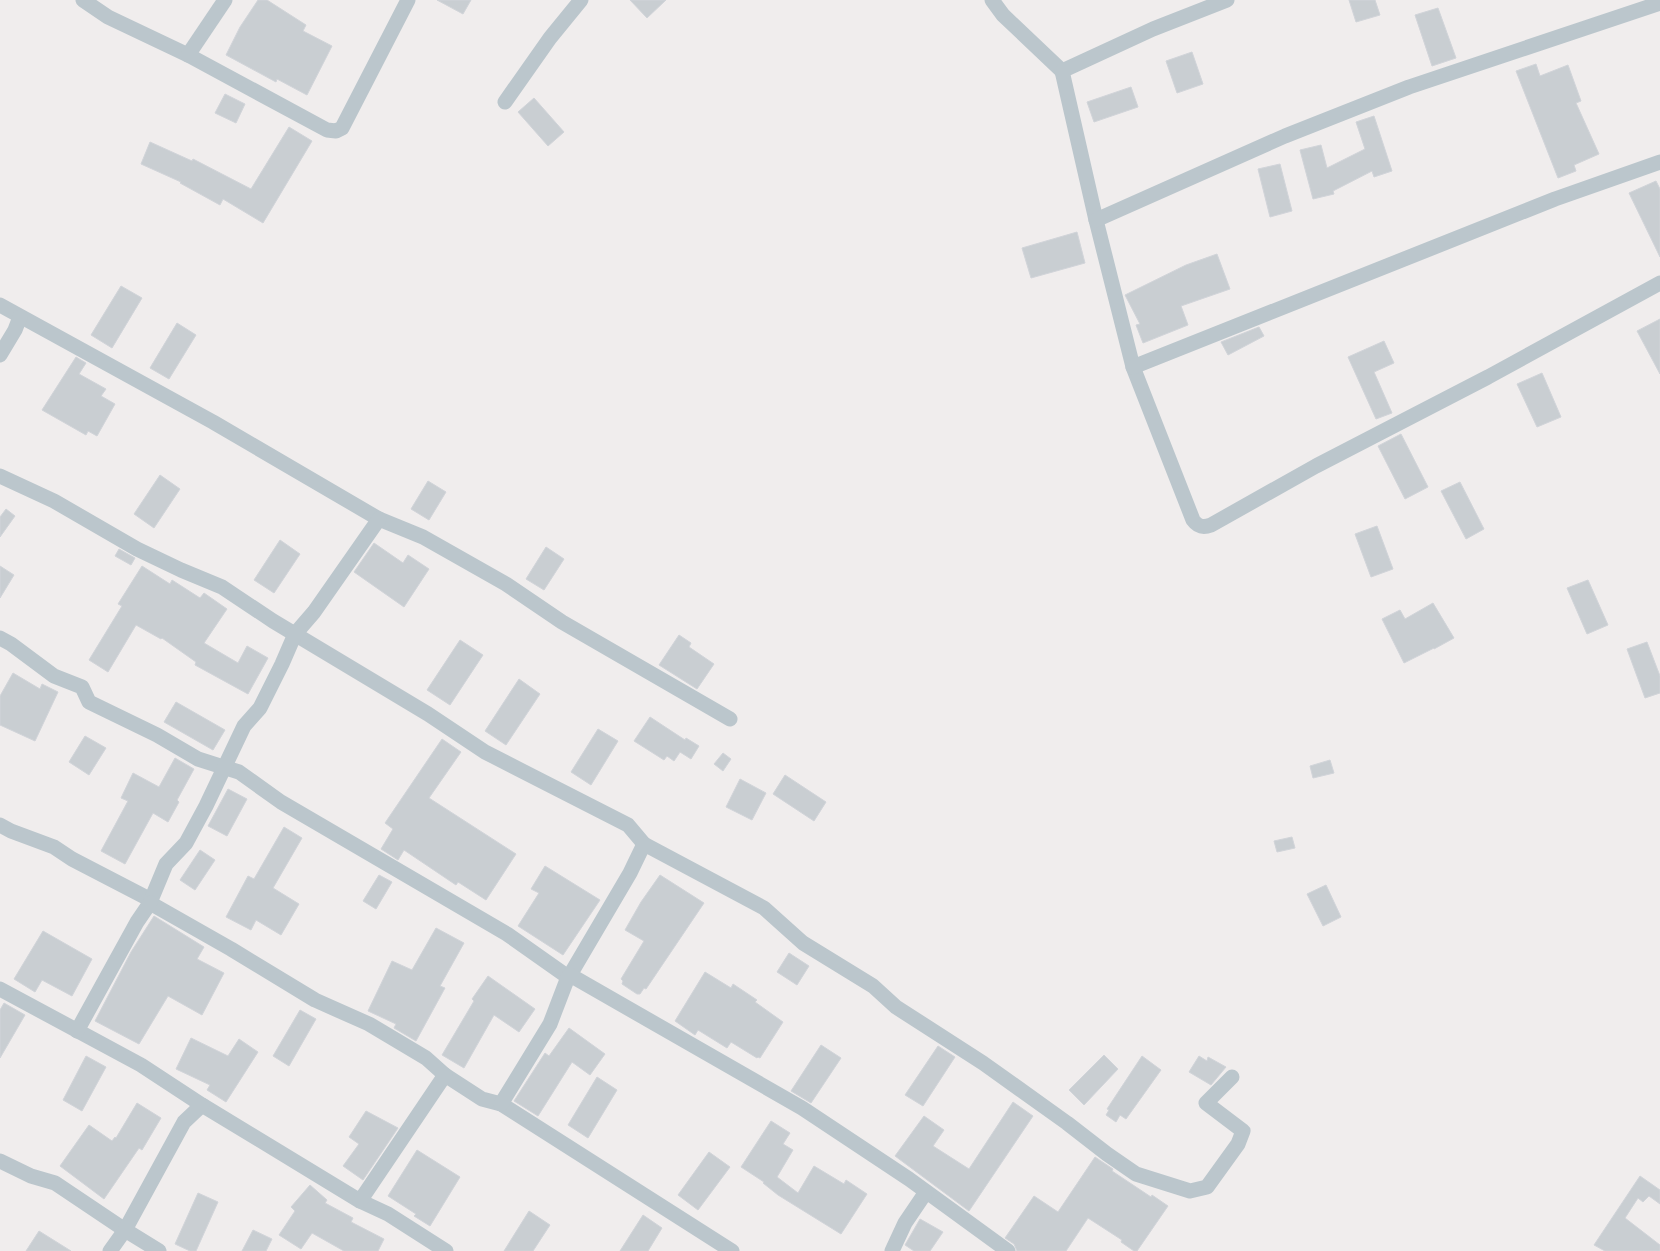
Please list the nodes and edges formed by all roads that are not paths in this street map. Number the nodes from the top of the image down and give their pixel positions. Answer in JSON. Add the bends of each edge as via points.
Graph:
{"nodes":[{"id":1,"x":83,"y":0,"type":"edge"},
{"id":2,"x":225,"y":0,"type":"edge"},
{"id":3,"x":408,"y":0,"type":"edge"},
{"id":4,"x":581,"y":0,"type":"edge"},
{"id":5,"x":992,"y":0,"type":"edge"},
{"id":6,"x":1227,"y":0,"type":"edge"},
{"id":7,"x":1660,"y":3,"type":"edge"},
{"id":8,"x":188,"y":55,"type":"junction"},
{"id":9,"x":1062,"y":71,"type":"junction"},
{"id":10,"x":505,"y":102,"type":"dead end"},
{"id":11,"x":1660,"y":162,"type":"edge"},
{"id":12,"x":1096,"y":220,"type":"junction"},
{"id":13,"x":1660,"y":283,"type":"edge"},
{"id":14,"x":0,"y":305,"type":"edge"},
{"id":15,"x":20,"y":317,"type":"junction"},
{"id":16,"x":0,"y":355,"type":"edge"},
{"id":17,"x":1133,"y":366,"type":"junction"},
{"id":18,"x":0,"y":476,"type":"edge"},
{"id":19,"x":379,"y":519,"type":"junction"},
{"id":20,"x":295,"y":634,"type":"junction"},
{"id":21,"x":0,"y":638,"type":"edge"},
{"id":22,"x":730,"y":719,"type":"dead end"},
{"id":23,"x":224,"y":767,"type":"junction"},
{"id":24,"x":0,"y":825,"type":"edge"},
{"id":25,"x":644,"y":844,"type":"junction"},
{"id":26,"x":150,"y":901,"type":"junction"},
{"id":27,"x":569,"y":976,"type":"junction"},
{"id":28,"x":0,"y":989,"type":"edge"},
{"id":29,"x":77,"y":1031,"type":"junction"},
{"id":30,"x":445,"y":1075,"type":"junction"},
{"id":31,"x":1232,"y":1077,"type":"dead end"},
{"id":32,"x":501,"y":1104,"type":"junction"},
{"id":33,"x":202,"y":1105,"type":"junction"},
{"id":34,"x":0,"y":1161,"type":"edge"},
{"id":35,"x":926,"y":1192,"type":"junction"},
{"id":36,"x":360,"y":1201,"type":"junction"},
{"id":37,"x":125,"y":1230,"type":"junction"},
{"id":38,"x":110,"y":1251,"type":"edge"},
{"id":39,"x":159,"y":1251,"type":"edge"},
{"id":40,"x":446,"y":1251,"type":"edge"},
{"id":41,"x":732,"y":1251,"type":"edge"},
{"id":42,"x":892,"y":1251,"type":"edge"},
{"id":43,"x":1008,"y":1251,"type":"edge"}],
"edges":[{"from":1,"to":8,"type":"street","via":[[108,17]]},
{"from":2,"to":8,"type":"street"},
{"from":3,"to":8,"type":"street","via":[[342,128],[336,131],[327,130]]},
{"from":4,"to":10,"type":"street"},
{"from":5,"to":9,"type":"street","via":[[1003,15]]},
{"from":6,"to":9,"type":"street"},
{"from":7,"to":12,"type":"street","via":[[1408,88],[1285,136]]},
{"from":9,"to":12,"type":"street"},
{"from":11,"to":17,"type":"street","via":[[1555,199]]},
{"from":12,"to":17,"type":"street"},
{"from":13,"to":17,"type":"street","via":[[1206,527],[1193,520]]},
{"from":14,"to":15,"type":"street"},
{"from":15,"to":16,"type":"street"},
{"from":15,"to":19,"type":"street","via":[[213,422]]},
{"from":18,"to":20,"type":"street","via":[[54,501],[137,549],[222,586]]},
{"from":19,"to":20,"type":"street"},
{"from":19,"to":22,"type":"street","via":[[423,537],[506,584],[562,622]]},
{"from":20,"to":23,"type":"street","via":[[260,708],[244,726]]},
{"from":20,"to":25,"type":"street","via":[[485,752],[628,825]]},
{"from":21,"to":23,"type":"street","via":[[54,676],[82,687],[89,702],[198,760]]},
{"from":23,"to":26,"type":"street","via":[[186,844],[166,864]]},
{"from":23,"to":27,"type":"street","via":[[239,772],[281,802],[506,934]]},
{"from":24,"to":26,"type":"street","via":[[54,847]]},
{"from":25,"to":27,"type":"street"},
{"from":25,"to":31,"type":"street","via":[[764,908],[803,943],[873,986],[896,1007],[983,1063],[1136,1174],[1190,1191],[1207,1187],[1244,1131],[1206,1103]]},
{"from":26,"to":29,"type":"street"},
{"from":26,"to":30,"type":"street","via":[[315,1000],[369,1024],[426,1058]]},
{"from":27,"to":32,"type":"street","via":[[550,1024]]},
{"from":27,"to":35,"type":"street","via":[[802,1108]]},
{"from":28,"to":29,"type":"street"},
{"from":29,"to":33,"type":"street","via":[[141,1065]]},
{"from":30,"to":32,"type":"street","via":[[482,1099]]},
{"from":30,"to":36,"type":"street"},
{"from":32,"to":41,"type":"street"},
{"from":33,"to":36,"type":"street"},
{"from":33,"to":37,"type":"street","via":[[184,1122]]},
{"from":34,"to":37,"type":"street","via":[[55,1183]]},
{"from":35,"to":42,"type":"street","via":[[905,1223]]},
{"from":35,"to":43,"type":"street"},
{"from":36,"to":40,"type":"street","via":[[388,1214]]},
{"from":37,"to":38,"type":"street"},
{"from":37,"to":39,"type":"street"}]}
